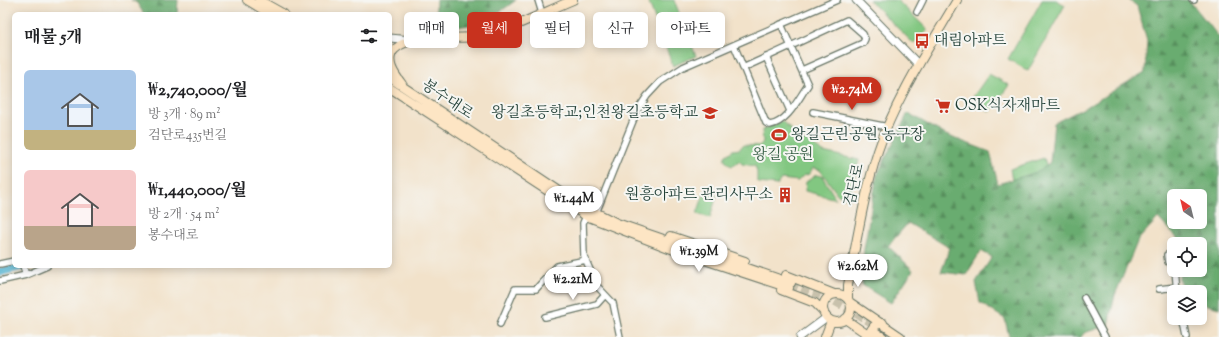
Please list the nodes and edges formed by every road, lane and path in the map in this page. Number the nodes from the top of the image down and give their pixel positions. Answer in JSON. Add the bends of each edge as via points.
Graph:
{"nodes":[{"id":1,"x":247,"y":0,"type":"edge"},
{"id":2,"x":259,"y":0,"type":"edge"},
{"id":3,"x":538,"y":0,"type":"edge"},
{"id":4,"x":573,"y":0,"type":"edge"},
{"id":5,"x":837,"y":0,"type":"edge"},
{"id":6,"x":856,"y":0,"type":"edge"},
{"id":7,"x":923,"y":0,"type":"edge"},
{"id":8,"x":957,"y":0,"type":"edge"},
{"id":9,"x":267,"y":12,"type":"edge"},
{"id":10,"x":280,"y":12,"type":"edge"},
{"id":11,"x":542,"y":12,"type":"edge"},
{"id":12,"x":544,"y":12,"type":"edge"},
{"id":13,"x":917,"y":12,"type":"dead end"},
{"id":14,"x":530,"y":18,"type":"edge"},
{"id":15,"x":782,"y":24,"type":"junction"},
{"id":16,"x":459,"y":37,"type":"edge"},
{"id":17,"x":392,"y":38,"type":"edge"},
{"id":18,"x":404,"y":39,"type":"edge"},
{"id":19,"x":404,"y":44,"type":"edge"},
{"id":20,"x":734,"y":45,"type":"junction"},
{"id":21,"x":791,"y":46,"type":"junction"},
{"id":22,"x":392,"y":54,"type":"edge"},
{"id":23,"x":766,"y":57,"type":"junction"},
{"id":24,"x":919,"y":66,"type":"junction"},
{"id":25,"x":743,"y":68,"type":"junction"},
{"id":26,"x":392,"y":69,"type":"edge"},
{"id":27,"x":802,"y":70,"type":"junction"},
{"id":28,"x":392,"y":79,"type":"edge"},
{"id":29,"x":404,"y":88,"type":"junction"},
{"id":30,"x":392,"y":89,"type":"edge"},
{"id":31,"x":790,"y":111,"type":"junction"},
{"id":32,"x":813,"y":112,"type":"dead end"},
{"id":33,"x":888,"y":127,"type":"junction"},
{"id":34,"x":597,"y":213,"type":"junction"},
{"id":35,"x":586,"y":216,"type":"junction"},
{"id":36,"x":586,"y":260,"type":"junction"},
{"id":37,"x":12,"y":261,"type":"edge"},
{"id":38,"x":0,"y":264,"type":"edge"},
{"id":39,"x":24,"y":268,"type":"edge"},
{"id":40,"x":42,"y":268,"type":"edge"},
{"id":41,"x":26,"y":274,"type":"junction"},
{"id":42,"x":850,"y":276,"type":"junction"},
{"id":43,"x":0,"y":281,"type":"edge"},
{"id":44,"x":792,"y":286,"type":"junction"},
{"id":45,"x":1159,"y":289,"type":"dead end"},
{"id":46,"x":1167,"y":289,"type":"edge"},
{"id":47,"x":835,"y":293,"type":"junction"},
{"id":48,"x":606,"y":295,"type":"junction"},
{"id":49,"x":1084,"y":298,"type":"dead end"},
{"id":50,"x":850,"y":300,"type":"junction"},
{"id":51,"x":545,"y":317,"type":"dead end"},
{"id":52,"x":827,"y":317,"type":"junction"},
{"id":53,"x":846,"y":319,"type":"junction"},
{"id":54,"x":500,"y":324,"type":"dead end"},
{"id":55,"x":1184,"y":325,"type":"edge"},
{"id":56,"x":875,"y":331,"type":"edge"},
{"id":57,"x":620,"y":337,"type":"edge"},
{"id":58,"x":800,"y":337,"type":"edge"},
{"id":59,"x":825,"y":337,"type":"edge"},
{"id":60,"x":883,"y":337,"type":"edge"},
{"id":61,"x":893,"y":337,"type":"edge"},
{"id":62,"x":900,"y":337,"type":"edge"},
{"id":63,"x":1105,"y":337,"type":"edge"},
{"id":64,"x":1187,"y":337,"type":"edge"}],
"edges":[{"from":1,"to":9,"type":"main road"},
{"from":2,"to":10,"type":"main road"},
{"from":3,"to":11,"type":"street"},
{"from":4,"to":12,"type":"main road"},
{"from":5,"to":15,"type":"street"},
{"from":6,"to":24,"type":"street"},
{"from":7,"to":13,"type":"street"},
{"from":8,"to":24,"type":"main road","name":"검단로"},
{"from":14,"to":16,"type":"main road","via":[[481,36]]},
{"from":15,"to":20,"type":"street"},
{"from":15,"to":21,"type":"street"},
{"from":17,"to":18,"type":"street"},
{"from":19,"to":22,"type":"main road","via":[[395,49]]},
{"from":20,"to":25,"type":"street"},
{"from":20,"to":34,"type":"street","via":[[683,67],[660,82],[648,96],[637,111]]},
{"from":21,"to":23,"type":"street"},
{"from":21,"to":27,"type":"street"},
{"from":21,"to":27,"type":"street","via":[[847,20],[863,34],[863,43]]},
{"from":23,"to":25,"type":"street"},
{"from":23,"to":31,"type":"street"},
{"from":24,"to":33,"type":"main road","name":"검단로"},
{"from":25,"to":31,"type":"street","via":[[766,123],[770,125],[782,121]]},
{"from":26,"to":29,"type":"main road"},
{"from":27,"to":31,"type":"street","via":[[808,85]]},
{"from":28,"to":29,"type":"main road","name":"봉수대로"},
{"from":29,"to":34,"type":"main road","name":"봉수대로"},
{"from":30,"to":35,"type":"main road","name":"봉수대로"},
{"from":32,"to":33,"type":"street"},
{"from":33,"to":42,"type":"main road","name":"검단로","via":[[878,149],[871,175]]},
{"from":34,"to":44,"type":"main road","name":"봉수대로","via":[[619,218]]},
{"from":35,"to":36,"type":"street","via":[[583,223]]},
{"from":35,"to":44,"type":"main road","name":"봉수대로","via":[[612,232],[630,239]]},
{"from":36,"to":48,"type":"street","via":[[597,286]]},
{"from":36,"to":54,"type":"street","via":[[557,266],[536,288],[515,289]]},
{"from":37,"to":38,"type":"street"},
{"from":39,"to":41,"type":"street"},
{"from":40,"to":41,"type":"street"},
{"from":41,"to":43,"type":"street"},
{"from":42,"to":47,"type":"main road","name":"검단로"},
{"from":42,"to":50,"type":"main road","name":"검단로"},
{"from":44,"to":47,"type":"main road"},
{"from":44,"to":52,"type":"main road","via":[[815,303]]},
{"from":45,"to":46,"type":"street"},
{"from":47,"to":50,"type":"main road","via":[[845,295]]},
{"from":47,"to":52,"type":"main road","via":[[824,301]]},
{"from":48,"to":51,"type":"street","via":[[596,304]]},
{"from":48,"to":57,"type":"street","via":[[613,303]]},
{"from":49,"to":63,"type":"street"},
{"from":50,"to":53,"type":"main road","via":[[851,312]]},
{"from":50,"to":56,"type":"main road"},
{"from":52,"to":53,"type":"main road","via":[[836,322]]},
{"from":52,"to":58,"type":"street"},
{"from":52,"to":59,"type":"main road"},
{"from":53,"to":56,"type":"main road"},
{"from":55,"to":64,"type":"street"},
{"from":56,"to":60,"type":"main road"},
{"from":56,"to":61,"type":"main road"},
{"from":56,"to":62,"type":"main road"}]}
